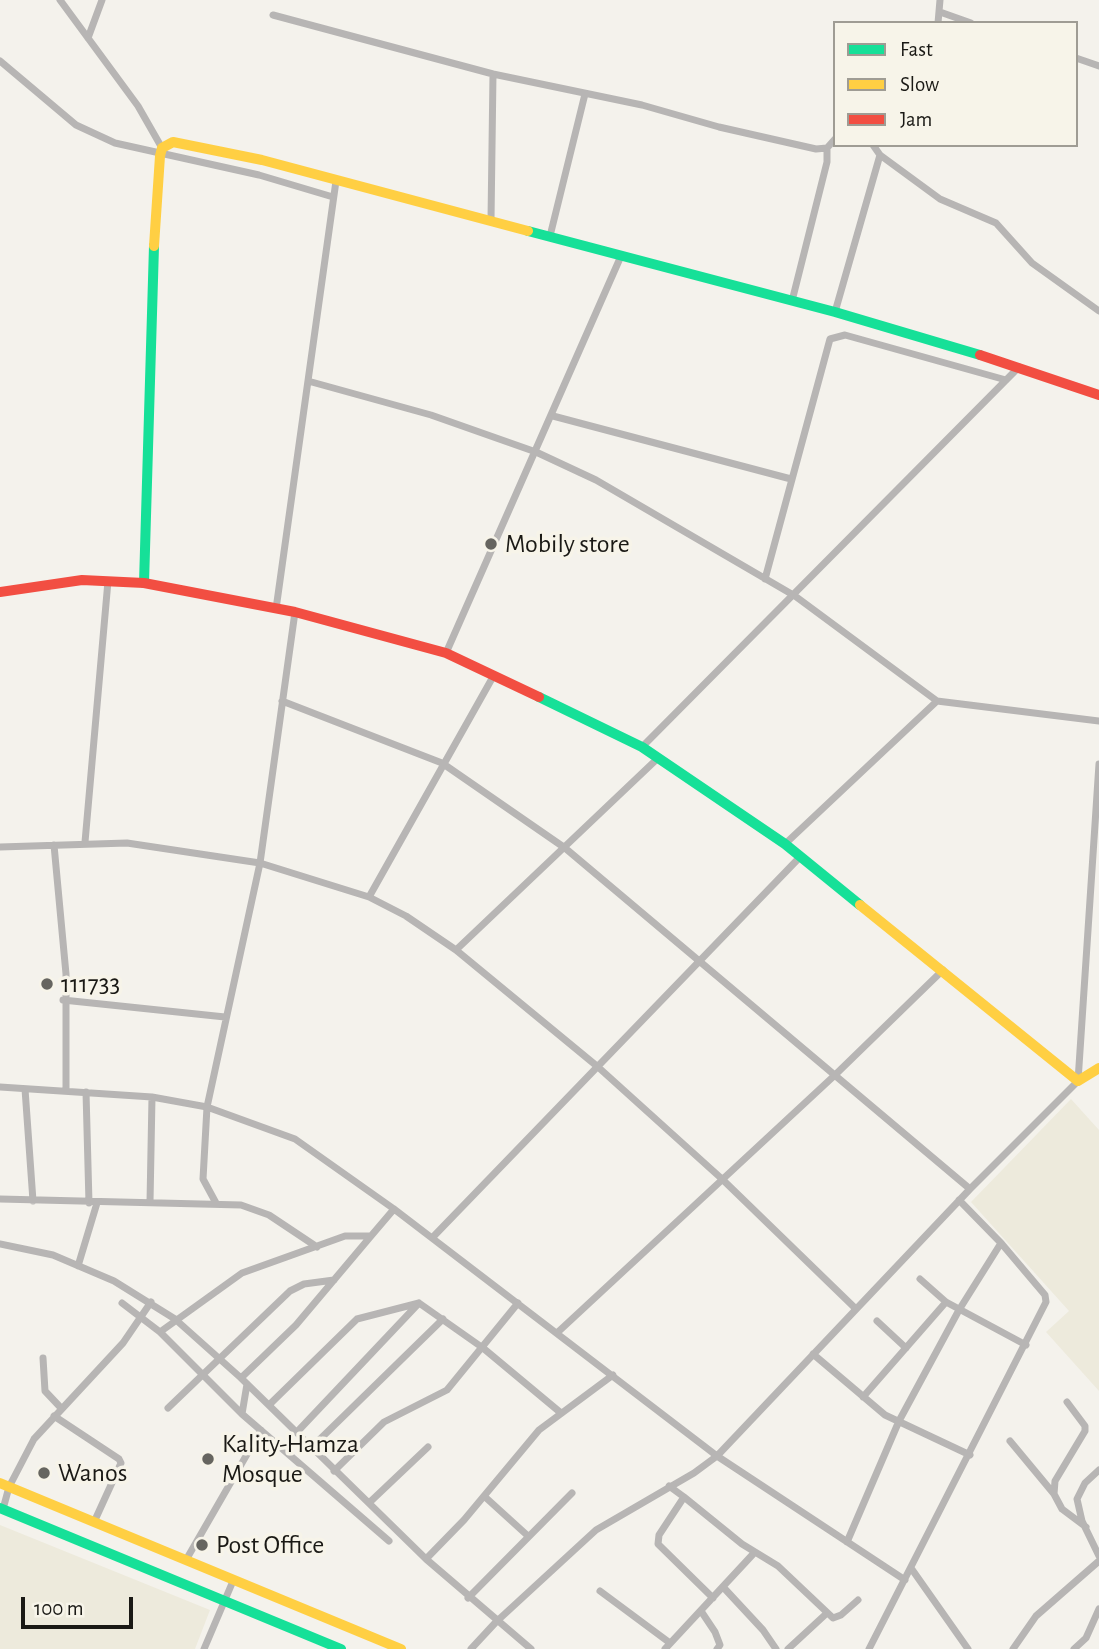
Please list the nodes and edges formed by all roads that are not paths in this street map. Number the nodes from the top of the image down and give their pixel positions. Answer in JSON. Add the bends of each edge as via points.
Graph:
{"nodes":[{"id":1,"x":60,"y":0,"type":"edge"},
{"id":2,"x":102,"y":0,"type":"edge"},
{"id":3,"x":940,"y":0,"type":"edge"},
{"id":4,"x":940,"y":12,"type":"junction"},
{"id":5,"x":273,"y":15,"type":"dead end"},
{"id":6,"x":938,"y":21,"type":"edge"},
{"id":7,"x":965,"y":21,"type":"edge"},
{"id":8,"x":88,"y":38,"type":"junction"},
{"id":9,"x":1078,"y":59,"type":"edge"},
{"id":10,"x":0,"y":61,"type":"edge"},
{"id":11,"x":1099,"y":66,"type":"edge"},
{"id":12,"x":493,"y":74,"type":"junction"},
{"id":13,"x":585,"y":94,"type":"junction"},
{"id":14,"x":833,"y":141,"type":"edge"},
{"id":15,"x":874,"y":147,"type":"edge"},
{"id":16,"x":827,"y":148,"type":"junction"},
{"id":17,"x":161,"y":152,"type":"junction"},
{"id":18,"x":880,"y":155,"type":"junction"},
{"id":19,"x":262,"y":160,"type":"junction"},
{"id":20,"x":259,"y":175,"type":"junction"},
{"id":21,"x":337,"y":181,"type":"junction"},
{"id":22,"x":333,"y":197,"type":"junction"},
{"id":23,"x":491,"y":220,"type":"junction"},
{"id":24,"x":550,"y":236,"type":"junction"},
{"id":25,"x":621,"y":256,"type":"junction"},
{"id":26,"x":792,"y":301,"type":"junction"},
{"id":27,"x":1099,"y":311,"type":"edge"},
{"id":28,"x":835,"y":313,"type":"junction"},
{"id":29,"x":1019,"y":367,"type":"junction"},
{"id":30,"x":1006,"y":380,"type":"junction"},
{"id":31,"x":308,"y":382,"type":"junction"},
{"id":32,"x":1099,"y":395,"type":"edge"},
{"id":33,"x":553,"y":416,"type":"junction"},
{"id":34,"x":536,"y":453,"type":"junction"},
{"id":35,"x":791,"y":479,"type":"junction"},
{"id":36,"x":765,"y":579,"type":"junction"},
{"id":37,"x":108,"y":581,"type":"junction"},
{"id":38,"x":145,"y":583,"type":"junction"},
{"id":39,"x":0,"y":592,"type":"edge"},
{"id":40,"x":795,"y":596,"type":"junction"},
{"id":41,"x":276,"y":609,"type":"junction"},
{"id":42,"x":295,"y":612,"type":"junction"},
{"id":43,"x":446,"y":653,"type":"junction"},
{"id":44,"x":494,"y":675,"type":"junction"},
{"id":45,"x":282,"y":701,"type":"junction"},
{"id":46,"x":937,"y":701,"type":"junction"},
{"id":47,"x":1099,"y":721,"type":"edge"},
{"id":48,"x":642,"y":747,"type":"junction"},
{"id":49,"x":657,"y":760,"type":"junction"},
{"id":50,"x":442,"y":764,"type":"junction"},
{"id":51,"x":1099,"y":764,"type":"edge"},
{"id":52,"x":85,"y":842,"type":"junction"},
{"id":53,"x":785,"y":844,"type":"junction"},
{"id":54,"x":54,"y":845,"type":"junction"},
{"id":55,"x":0,"y":847,"type":"edge"},
{"id":56,"x":565,"y":848,"type":"junction"},
{"id":57,"x":800,"y":857,"type":"junction"},
{"id":58,"x":260,"y":863,"type":"junction"},
{"id":59,"x":369,"y":897,"type":"junction"},
{"id":60,"x":456,"y":950,"type":"junction"},
{"id":61,"x":700,"y":960,"type":"junction"},
{"id":62,"x":943,"y":970,"type":"junction"},
{"id":63,"x":64,"y":1000,"type":"junction"},
{"id":64,"x":225,"y":1017,"type":"junction"},
{"id":65,"x":598,"y":1067,"type":"junction"},
{"id":66,"x":1099,"y":1068,"type":"edge"},
{"id":67,"x":835,"y":1076,"type":"junction"},
{"id":68,"x":1077,"y":1081,"type":"junction"},
{"id":69,"x":0,"y":1087,"type":"edge"},
{"id":70,"x":25,"y":1089,"type":"junction"},
{"id":71,"x":66,"y":1091,"type":"junction"},
{"id":72,"x":86,"y":1092,"type":"junction"},
{"id":73,"x":152,"y":1097,"type":"junction"},
{"id":74,"x":207,"y":1107,"type":"junction"},
{"id":75,"x":722,"y":1179,"type":"junction"},
{"id":76,"x":970,"y":1189,"type":"junction"},
{"id":77,"x":0,"y":1199,"type":"edge"},
{"id":78,"x":959,"y":1200,"type":"junction"},
{"id":79,"x":33,"y":1201,"type":"junction"},
{"id":80,"x":150,"y":1202,"type":"junction"},
{"id":81,"x":93,"y":1203,"type":"junction"},
{"id":82,"x":216,"y":1203,"type":"junction"},
{"id":83,"x":394,"y":1209,"type":"junction"},
{"id":84,"x":371,"y":1236,"type":"junction"},
{"id":85,"x":432,"y":1238,"type":"junction"},
{"id":86,"x":1001,"y":1242,"type":"junction"},
{"id":87,"x":0,"y":1244,"type":"edge"},
{"id":88,"x":317,"y":1248,"type":"junction"},
{"id":89,"x":78,"y":1266,"type":"junction"},
{"id":90,"x":920,"y":1279,"type":"dead end"},
{"id":91,"x":334,"y":1280,"type":"junction"},
{"id":92,"x":151,"y":1302,"type":"junction"},
{"id":93,"x":946,"y":1302,"type":"junction"},
{"id":94,"x":122,"y":1303,"type":"dead end"},
{"id":95,"x":419,"y":1303,"type":"junction"},
{"id":96,"x":518,"y":1303,"type":"junction"},
{"id":97,"x":856,"y":1309,"type":"junction"},
{"id":98,"x":959,"y":1310,"type":"junction"},
{"id":99,"x":140,"y":1317,"type":"junction"},
{"id":100,"x":175,"y":1319,"type":"junction"},
{"id":101,"x":443,"y":1320,"type":"junction"},
{"id":102,"x":877,"y":1321,"type":"dead end"},
{"id":103,"x":160,"y":1332,"type":"junction"},
{"id":104,"x":558,"y":1332,"type":"junction"},
{"id":105,"x":1026,"y":1345,"type":"junction"},
{"id":106,"x":483,"y":1348,"type":"junction"},
{"id":107,"x":906,"y":1348,"type":"junction"},
{"id":108,"x":813,"y":1354,"type":"junction"},
{"id":109,"x":43,"y":1358,"type":"dead end"},
{"id":110,"x":222,"y":1360,"type":"junction"},
{"id":111,"x":202,"y":1376,"type":"junction"},
{"id":112,"x":613,"y":1376,"type":"junction"},
{"id":113,"x":244,"y":1381,"type":"junction"},
{"id":114,"x":863,"y":1397,"type":"junction"},
{"id":115,"x":1067,"y":1402,"type":"dead end"},
{"id":116,"x":269,"y":1405,"type":"junction"},
{"id":117,"x":168,"y":1408,"type":"dead end"},
{"id":118,"x":62,"y":1409,"type":"junction"},
{"id":119,"x":561,"y":1413,"type":"junction"},
{"id":120,"x":242,"y":1414,"type":"junction"},
{"id":121,"x":54,"y":1416,"type":"junction"},
{"id":122,"x":899,"y":1421,"type":"junction"},
{"id":123,"x":261,"y":1430,"type":"junction"},
{"id":124,"x":297,"y":1432,"type":"junction"},
{"id":125,"x":1010,"y":1441,"type":"dead end"},
{"id":126,"x":312,"y":1447,"type":"junction"},
{"id":127,"x":428,"y":1447,"type":"dead end"},
{"id":128,"x":970,"y":1455,"type":"junction"},
{"id":129,"x":718,"y":1456,"type":"junction"},
{"id":130,"x":1099,"y":1470,"type":"edge"},
{"id":131,"x":334,"y":1471,"type":"junction"},
{"id":132,"x":4,"y":1485,"type":"edge"},
{"id":133,"x":669,"y":1486,"type":"junction"},
{"id":134,"x":572,"y":1493,"type":"dead end"},
{"id":135,"x":1054,"y":1494,"type":"junction"},
{"id":136,"x":484,"y":1496,"type":"junction"},
{"id":137,"x":684,"y":1497,"type":"junction"},
{"id":138,"x":370,"y":1502,"type":"junction"},
{"id":139,"x":1,"y":1509,"type":"edge"},
{"id":140,"x":95,"y":1520,"type":"junction"},
{"id":141,"x":1086,"y":1527,"type":"junction"},
{"id":142,"x":528,"y":1536,"type":"junction"},
{"id":143,"x":389,"y":1541,"type":"dead end"},
{"id":144,"x":847,"y":1542,"type":"junction"},
{"id":145,"x":755,"y":1552,"type":"junction"},
{"id":146,"x":426,"y":1559,"type":"junction"},
{"id":147,"x":1099,"y":1559,"type":"edge"},
{"id":148,"x":186,"y":1560,"type":"junction"},
{"id":149,"x":911,"y":1568,"type":"junction"},
{"id":150,"x":905,"y":1580,"type":"junction"},
{"id":151,"x":233,"y":1581,"type":"junction"},
{"id":152,"x":724,"y":1588,"type":"junction"},
{"id":153,"x":600,"y":1591,"type":"dead end"},
{"id":154,"x":468,"y":1598,"type":"junction"},
{"id":155,"x":713,"y":1598,"type":"junction"},
{"id":156,"x":858,"y":1600,"type":"dead end"},
{"id":157,"x":225,"y":1602,"type":"junction"},
{"id":158,"x":1099,"y":1609,"type":"edge"},
{"id":159,"x":701,"y":1611,"type":"junction"},
{"id":160,"x":827,"y":1614,"type":"junction"},
{"id":161,"x":496,"y":1622,"type":"junction"},
{"id":162,"x":520,"y":1646,"type":"edge"},
{"id":163,"x":668,"y":1646,"type":"edge"},
{"id":164,"x":204,"y":1649,"type":"edge"},
{"id":165,"x":341,"y":1649,"type":"edge"},
{"id":166,"x":401,"y":1649,"type":"edge"},
{"id":167,"x":471,"y":1649,"type":"edge"},
{"id":168,"x":531,"y":1649,"type":"edge"},
{"id":169,"x":717,"y":1649,"type":"edge"},
{"id":170,"x":776,"y":1649,"type":"edge"},
{"id":171,"x":788,"y":1649,"type":"edge"},
{"id":172,"x":869,"y":1649,"type":"edge"},
{"id":173,"x":968,"y":1649,"type":"edge"},
{"id":174,"x":1013,"y":1649,"type":"edge"},
{"id":175,"x":1074,"y":1649,"type":"edge"}],
"edges":[{"from":1,"to":8,"type":"street"},
{"from":2,"to":8,"type":"street"},
{"from":3,"to":4,"type":"street"},
{"from":4,"to":6,"type":"street"},
{"from":4,"to":7,"type":"street"},
{"from":5,"to":12,"type":"street"},
{"from":8,"to":17,"type":"street","via":[[138,106]]},
{"from":9,"to":11,"type":"street"},
{"from":10,"to":17,"type":"street","via":[[76,125],[115,144]]},
{"from":12,"to":13,"type":"street"},
{"from":12,"to":23,"type":"street"},
{"from":13,"to":16,"type":"street"},
{"from":13,"to":24,"type":"street"},
{"from":14,"to":16,"type":"street"},
{"from":15,"to":18,"type":"street"},
{"from":16,"to":26,"type":"street"},
{"from":17,"to":19,"type":"street","via":[[179,141]]},
{"from":17,"to":20,"type":"street"},
{"from":17,"to":38,"type":"street","via":[[153,254]]},
{"from":18,"to":27,"type":"street","via":[[940,199],[996,223],[1031,263]]},
{"from":18,"to":28,"type":"street"},
{"from":19,"to":20,"type":"street"},
{"from":19,"to":21,"type":"street"},
{"from":20,"to":22,"type":"street"},
{"from":21,"to":22,"type":"street"},
{"from":21,"to":23,"type":"street"},
{"from":22,"to":31,"type":"street"},
{"from":23,"to":24,"type":"street"},
{"from":24,"to":25,"type":"street"},
{"from":25,"to":26,"type":"street"},
{"from":25,"to":33,"type":"street"},
{"from":26,"to":28,"type":"street"},
{"from":28,"to":29,"type":"street"},
{"from":29,"to":30,"type":"street"},
{"from":29,"to":32,"type":"street"},
{"from":30,"to":35,"type":"street","via":[[836,335],[826,348]]},
{"from":30,"to":40,"type":"street"},
{"from":31,"to":34,"type":"street","via":[[431,415]]},
{"from":31,"to":41,"type":"street"},
{"from":33,"to":34,"type":"street"},
{"from":33,"to":35,"type":"street"},
{"from":34,"to":36,"type":"street","via":[[608,487]]},
{"from":34,"to":43,"type":"street"},
{"from":35,"to":36,"type":"street"},
{"from":36,"to":40,"type":"street"},
{"from":37,"to":38,"type":"street"},
{"from":37,"to":39,"type":"street","via":[[82,580]]},
{"from":37,"to":52,"type":"street"},
{"from":38,"to":41,"type":"street"},
{"from":40,"to":46,"type":"street"},
{"from":40,"to":48,"type":"street"},
{"from":41,"to":42,"type":"street"},
{"from":42,"to":43,"type":"street"},
{"from":42,"to":45,"type":"street"},
{"from":43,"to":44,"type":"street"},
{"from":44,"to":48,"type":"street"},
{"from":44,"to":50,"type":"street"},
{"from":45,"to":50,"type":"street"},
{"from":45,"to":58,"type":"street"},
{"from":46,"to":47,"type":"street"},
{"from":46,"to":53,"type":"street"},
{"from":48,"to":49,"type":"street"},
{"from":49,"to":53,"type":"street"},
{"from":49,"to":56,"type":"street"},
{"from":50,"to":56,"type":"street"},
{"from":50,"to":59,"type":"street"},
{"from":51,"to":68,"type":"street"},
{"from":52,"to":54,"type":"street"},
{"from":52,"to":58,"type":"street","via":[[159,846]]},
{"from":53,"to":57,"type":"street"},
{"from":54,"to":55,"type":"street"},
{"from":54,"to":63,"type":"street","via":[[66,974]]},
{"from":56,"to":60,"type":"street"},
{"from":56,"to":61,"type":"street"},
{"from":57,"to":61,"type":"street"},
{"from":57,"to":62,"type":"street"},
{"from":58,"to":59,"type":"street"},
{"from":58,"to":64,"type":"street"},
{"from":59,"to":60,"type":"street"},
{"from":60,"to":65,"type":"street"},
{"from":61,"to":65,"type":"street"},
{"from":61,"to":67,"type":"street"},
{"from":62,"to":67,"type":"street"},
{"from":62,"to":68,"type":"street"},
{"from":63,"to":64,"type":"street"},
{"from":63,"to":71,"type":"street"},
{"from":64,"to":74,"type":"street"},
{"from":65,"to":75,"type":"street"},
{"from":65,"to":85,"type":"street"},
{"from":66,"to":68,"type":"street"},
{"from":67,"to":75,"type":"street"},
{"from":67,"to":76,"type":"street"},
{"from":68,"to":76,"type":"street"},
{"from":69,"to":70,"type":"street"},
{"from":70,"to":71,"type":"street"},
{"from":70,"to":79,"type":"street"},
{"from":71,"to":72,"type":"street"},
{"from":72,"to":73,"type":"street"},
{"from":72,"to":81,"type":"street"},
{"from":73,"to":74,"type":"street"},
{"from":73,"to":80,"type":"street"},
{"from":74,"to":82,"type":"street","via":[[203,1179]]},
{"from":74,"to":83,"type":"street","via":[[295,1139]]},
{"from":75,"to":97,"type":"street"},
{"from":75,"to":104,"type":"street"},
{"from":76,"to":78,"type":"street"},
{"from":77,"to":79,"type":"street"},
{"from":78,"to":86,"type":"street"},
{"from":78,"to":97,"type":"street"},
{"from":79,"to":81,"type":"street"},
{"from":80,"to":81,"type":"street"},
{"from":80,"to":82,"type":"street"},
{"from":81,"to":89,"type":"street"},
{"from":82,"to":88,"type":"street","via":[[269,1215]]},
{"from":83,"to":84,"type":"street"},
{"from":83,"to":85,"type":"street"},
{"from":84,"to":88,"type":"street","via":[[345,1236]]},
{"from":84,"to":91,"type":"street"},
{"from":85,"to":96,"type":"street"},
{"from":86,"to":98,"type":"street"},
{"from":86,"to":105,"type":"street","via":[[1045,1295],[1044,1310]]},
{"from":87,"to":89,"type":"street","via":[[37,1250]]},
{"from":88,"to":100,"type":"street","via":[[242,1273]]},
{"from":89,"to":92,"type":"street"},
{"from":90,"to":93,"type":"street"},
{"from":91,"to":110,"type":"street","via":[[290,1291]]},
{"from":91,"to":113,"type":"street"},
{"from":92,"to":99,"type":"street"},
{"from":92,"to":100,"type":"street"},
{"from":93,"to":98,"type":"street"},
{"from":93,"to":107,"type":"street"},
{"from":94,"to":99,"type":"street"},
{"from":95,"to":101,"type":"street"},
{"from":95,"to":116,"type":"street","via":[[357,1319]]},
{"from":95,"to":124,"type":"street"},
{"from":96,"to":104,"type":"street"},
{"from":96,"to":106,"type":"street"},
{"from":97,"to":108,"type":"street"},
{"from":98,"to":105,"type":"street"},
{"from":98,"to":122,"type":"street"},
{"from":99,"to":103,"type":"street"},
{"from":99,"to":118,"type":"street"},
{"from":100,"to":103,"type":"street"},
{"from":100,"to":110,"type":"street"},
{"from":101,"to":106,"type":"street"},
{"from":101,"to":126,"type":"street"},
{"from":102,"to":107,"type":"street"},
{"from":103,"to":111,"type":"street"},
{"from":104,"to":112,"type":"street"},
{"from":105,"to":128,"type":"street"},
{"from":106,"to":119,"type":"street"},
{"from":106,"to":131,"type":"street","via":[[447,1390],[384,1422]]},
{"from":107,"to":114,"type":"street"},
{"from":108,"to":114,"type":"street"},
{"from":108,"to":129,"type":"street"},
{"from":109,"to":118,"type":"street","via":[[45,1391]]},
{"from":110,"to":111,"type":"street"},
{"from":110,"to":113,"type":"street"},
{"from":111,"to":117,"type":"street"},
{"from":111,"to":120,"type":"street"},
{"from":112,"to":119,"type":"street"},
{"from":112,"to":129,"type":"street"},
{"from":113,"to":116,"type":"street"},
{"from":113,"to":120,"type":"street"},
{"from":114,"to":122,"type":"street"},
{"from":115,"to":135,"type":"street","via":[[1085,1432],[1055,1481]]},
{"from":116,"to":124,"type":"street"},
{"from":118,"to":121,"type":"street"},
{"from":119,"to":136,"type":"street","via":[[526,1444]]},
{"from":120,"to":123,"type":"street"},
{"from":121,"to":132,"type":"street"},
{"from":121,"to":140,"type":"street","via":[[121,1463]]},
{"from":122,"to":128,"type":"street"},
{"from":122,"to":144,"type":"street"},
{"from":123,"to":143,"type":"street"},
{"from":123,"to":148,"type":"street"},
{"from":124,"to":126,"type":"street"},
{"from":125,"to":135,"type":"street"},
{"from":126,"to":131,"type":"street"},
{"from":127,"to":138,"type":"street"},
{"from":128,"to":149,"type":"street"},
{"from":129,"to":133,"type":"street"},
{"from":129,"to":144,"type":"street"},
{"from":130,"to":141,"type":"street","via":[[1079,1491],[1078,1507]]},
{"from":131,"to":138,"type":"street"},
{"from":132,"to":139,"type":"street"},
{"from":132,"to":140,"type":"street"},
{"from":133,"to":137,"type":"street"},
{"from":133,"to":161,"type":"street","via":[[596,1530]]},
{"from":134,"to":142,"type":"street"},
{"from":135,"to":141,"type":"street","via":[[1062,1509]]},
{"from":136,"to":142,"type":"street"},
{"from":136,"to":146,"type":"street"},
{"from":137,"to":145,"type":"street"},
{"from":137,"to":155,"type":"street","via":[[658,1544]]},
{"from":138,"to":146,"type":"street"},
{"from":139,"to":157,"type":"street"},
{"from":140,"to":148,"type":"street"},
{"from":141,"to":147,"type":"street"},
{"from":142,"to":154,"type":"street"},
{"from":144,"to":150,"type":"street"},
{"from":145,"to":152,"type":"street"},
{"from":145,"to":160,"type":"street","via":[[778,1566]]},
{"from":146,"to":154,"type":"street"},
{"from":147,"to":174,"type":"street","via":[[1036,1616]]},
{"from":148,"to":151,"type":"street"},
{"from":149,"to":150,"type":"street"},
{"from":149,"to":173,"type":"street"},
{"from":150,"to":172,"type":"street"},
{"from":151,"to":157,"type":"street"},
{"from":151,"to":166,"type":"street"},
{"from":152,"to":155,"type":"street"},
{"from":152,"to":170,"type":"street"},
{"from":153,"to":163,"type":"street"},
{"from":154,"to":161,"type":"street"},
{"from":155,"to":159,"type":"street"},
{"from":156,"to":160,"type":"street","via":[[837,1618]]},
{"from":157,"to":164,"type":"street"},
{"from":157,"to":165,"type":"street"},
{"from":158,"to":175,"type":"street","via":[[1086,1637]]},
{"from":159,"to":163,"type":"street"},
{"from":159,"to":169,"type":"street","via":[[715,1632]]},
{"from":160,"to":171,"type":"street"},
{"from":161,"to":162,"type":"street"},
{"from":161,"to":167,"type":"street"},
{"from":162,"to":168,"type":"street"}]}
